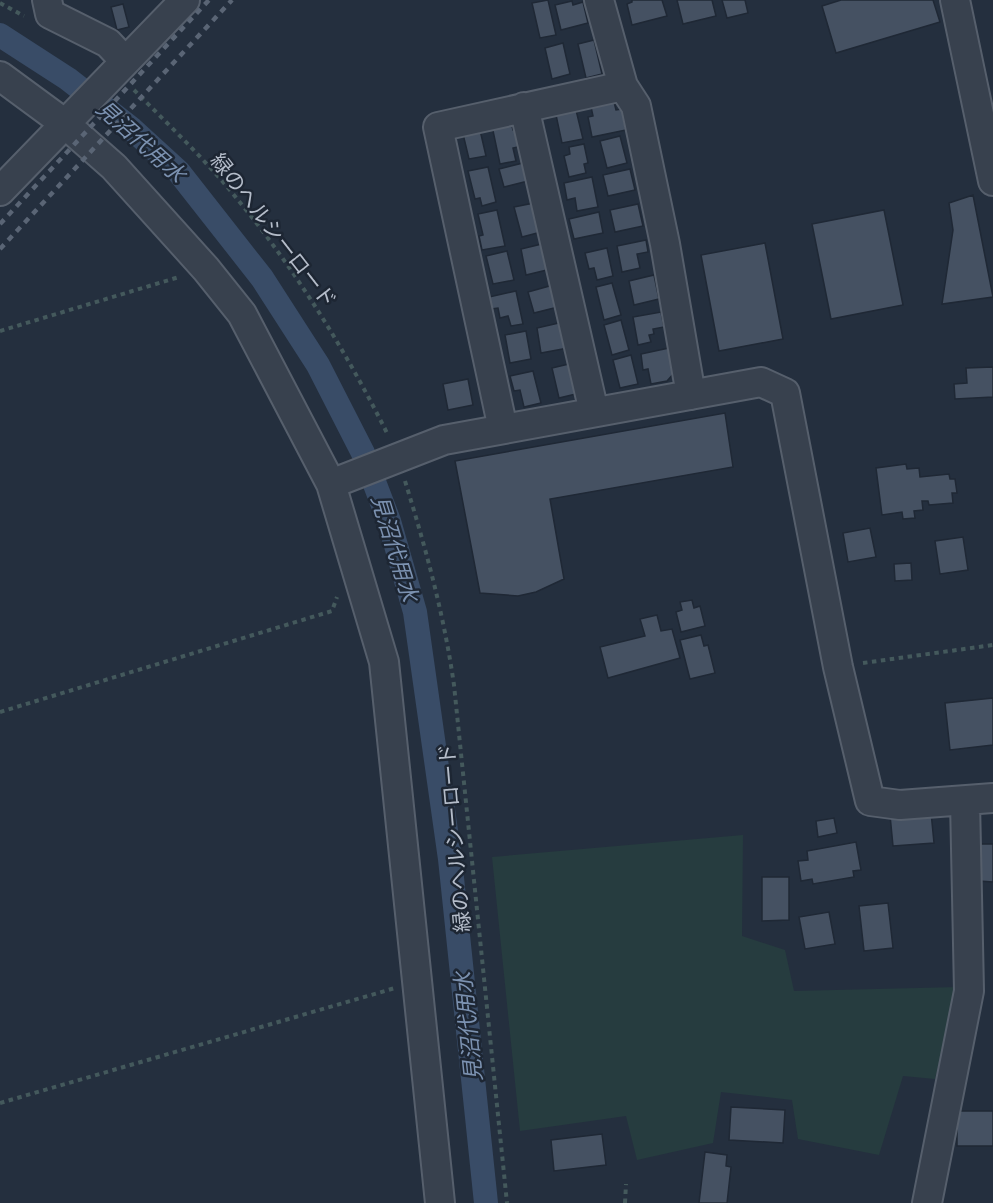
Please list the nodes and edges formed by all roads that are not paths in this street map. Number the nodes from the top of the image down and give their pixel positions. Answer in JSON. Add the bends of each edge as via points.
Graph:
{"nodes":[{"id":1,"x":185,"y":0,"type":"edge"},
{"id":2,"x":599,"y":0,"type":"edge"},
{"id":3,"x":955,"y":0,"type":"edge"},
{"id":4,"x":38,"y":9,"type":"edge"},
{"id":5,"x":115,"y":71,"type":"junction"},
{"id":6,"x":0,"y":76,"type":"edge"},
{"id":7,"x":623,"y":86,"type":"junction"},
{"id":8,"x":524,"y":107,"type":"junction"},
{"id":9,"x":64,"y":123,"type":"junction"},
{"id":10,"x":993,"y":181,"type":"edge"},
{"id":11,"x":0,"y":191,"type":"edge"},
{"id":12,"x":691,"y":395,"type":"junction"},
{"id":13,"x":594,"y":412,"type":"junction"},
{"id":14,"x":503,"y":429,"type":"junction"},
{"id":15,"x":331,"y":484,"type":"junction"},
{"id":16,"x":993,"y":798,"type":"edge"},
{"id":17,"x":965,"y":801,"type":"junction"},
{"id":18,"x":440,"y":1203,"type":"edge"},
{"id":19,"x":927,"y":1203,"type":"edge"}],
"edges":[{"from":1,"to":5,"type":"street"},
{"from":2,"to":7,"type":"street"},
{"from":3,"to":10,"type":"street"},
{"from":4,"to":5,"type":"street","via":[[108,43]]},
{"from":5,"to":9,"type":"street"},
{"from":6,"to":9,"type":"street"},
{"from":7,"to":8,"type":"street"},
{"from":7,"to":12,"type":"street","via":[[636,106]]},
{"from":8,"to":13,"type":"street"},
{"from":8,"to":14,"type":"street","via":[[438,127]]},
{"from":9,"to":11,"type":"street"},
{"from":9,"to":15,"type":"street","via":[[114,167],[242,314]]},
{"from":12,"to":13,"type":"street"},
{"from":12,"to":17,"type":"street","via":[[761,382],[785,393],[838,667],[870,801],[900,805]]},
{"from":13,"to":14,"type":"street"},
{"from":14,"to":15,"type":"street","via":[[444,440]]},
{"from":15,"to":18,"type":"street","via":[[384,662]]},
{"from":16,"to":17,"type":"street"},
{"from":17,"to":19,"type":"street","via":[[969,992]]}]}
